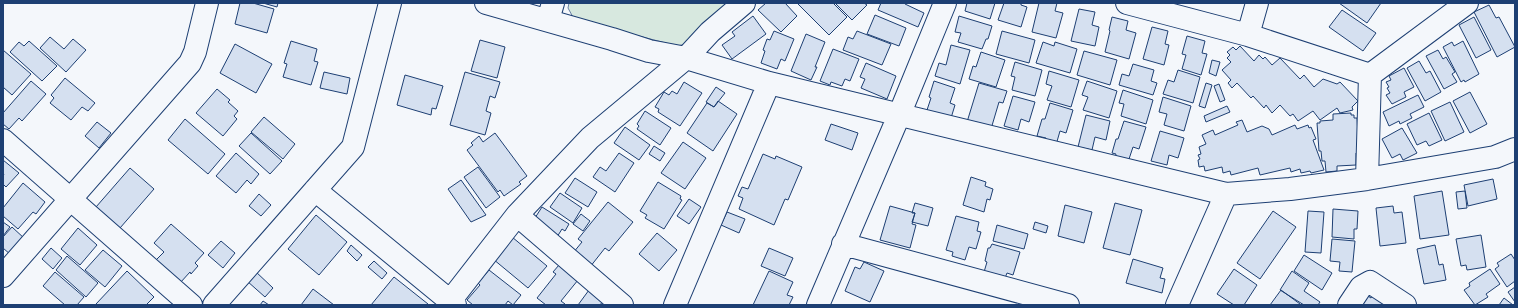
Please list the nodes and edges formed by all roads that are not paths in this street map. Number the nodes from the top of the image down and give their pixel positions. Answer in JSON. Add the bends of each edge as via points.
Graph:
{"nodes":[{"id":1,"x":207,"y":3,"type":"edge"},
{"id":2,"x":390,"y":3,"type":"edge"},
{"id":3,"x":486,"y":3,"type":"edge"},
{"id":4,"x":744,"y":3,"type":"edge"},
{"id":5,"x":945,"y":3,"type":"edge"},
{"id":6,"x":1127,"y":3,"type":"edge"},
{"id":7,"x":1258,"y":3,"type":"edge"},
{"id":8,"x":1467,"y":3,"type":"edge"},
{"id":9,"x":1153,"y":7,"type":"edge"},
{"id":10,"x":551,"y":12,"type":"edge"},
{"id":11,"x":1248,"y":35,"type":"junction"},
{"id":12,"x":686,"y":58,"type":"junction"},
{"id":13,"x":1370,"y":75,"type":"junction"},
{"id":14,"x":769,"y":83,"type":"junction"},
{"id":15,"x":900,"y":114,"type":"junction"},
{"id":16,"x":3,"y":140,"type":"edge"},
{"id":17,"x":1515,"y":149,"type":"edge"},
{"id":18,"x":1367,"y":179,"type":"junction"},
{"id":19,"x":315,"y":190,"type":"junction"},
{"id":20,"x":1226,"y":194,"type":"junction"},
{"id":21,"x":70,"y":198,"type":"junction"},
{"id":22,"x":517,"y":214,"type":"junction"},
{"id":23,"x":843,"y":244,"type":"junction"},
{"id":24,"x":3,"y":276,"type":"edge"},
{"id":25,"x":1006,"y":297,"type":"edge"},
{"id":26,"x":451,"y":304,"type":"edge"},
{"id":27,"x":190,"y":305,"type":"edge"},
{"id":28,"x":214,"y":305,"type":"edge"},
{"id":29,"x":622,"y":305,"type":"edge"},
{"id":30,"x":675,"y":305,"type":"edge"},
{"id":31,"x":818,"y":305,"type":"edge"},
{"id":32,"x":1068,"y":305,"type":"edge"},
{"id":33,"x":1177,"y":305,"type":"edge"},
{"id":34,"x":1349,"y":305,"type":"edge"},
{"id":35,"x":1405,"y":305,"type":"edge"}],
"edges":[{"from":1,"to":21,"type":"street","via":[[190,63]]},
{"from":2,"to":19,"type":"street","via":[[353,147]]},
{"from":3,"to":10,"type":"street"},
{"from":4,"to":12,"type":"street","via":[[710,32]]},
{"from":5,"to":15,"type":"street"},
{"from":6,"to":9,"type":"street"},
{"from":7,"to":11,"type":"street"},
{"from":8,"to":13,"type":"street"},
{"from":9,"to":11,"type":"street"},
{"from":10,"to":12,"type":"street","via":[[612,39],[649,51]]},
{"from":11,"to":13,"type":"street"},
{"from":12,"to":14,"type":"street"},
{"from":12,"to":22,"type":"street","via":[[590,138]]},
{"from":13,"to":18,"type":"street"},
{"from":14,"to":15,"type":"street"},
{"from":14,"to":30,"type":"street"},
{"from":15,"to":20,"type":"street"},
{"from":15,"to":23,"type":"street"},
{"from":16,"to":21,"type":"street"},
{"from":17,"to":18,"type":"street","via":[[1495,157]]},
{"from":18,"to":20,"type":"street"},
{"from":19,"to":26,"type":"street"},
{"from":19,"to":28,"type":"street"},
{"from":20,"to":33,"type":"street"},
{"from":21,"to":24,"type":"street"},
{"from":21,"to":27,"type":"street"},
{"from":22,"to":26,"type":"street"},
{"from":22,"to":29,"type":"street"},
{"from":23,"to":25,"type":"street"},
{"from":23,"to":31,"type":"street"},
{"from":25,"to":32,"type":"street"},
{"from":34,"to":35,"type":"street","via":[[1361,287],[1370,282]]}]}
